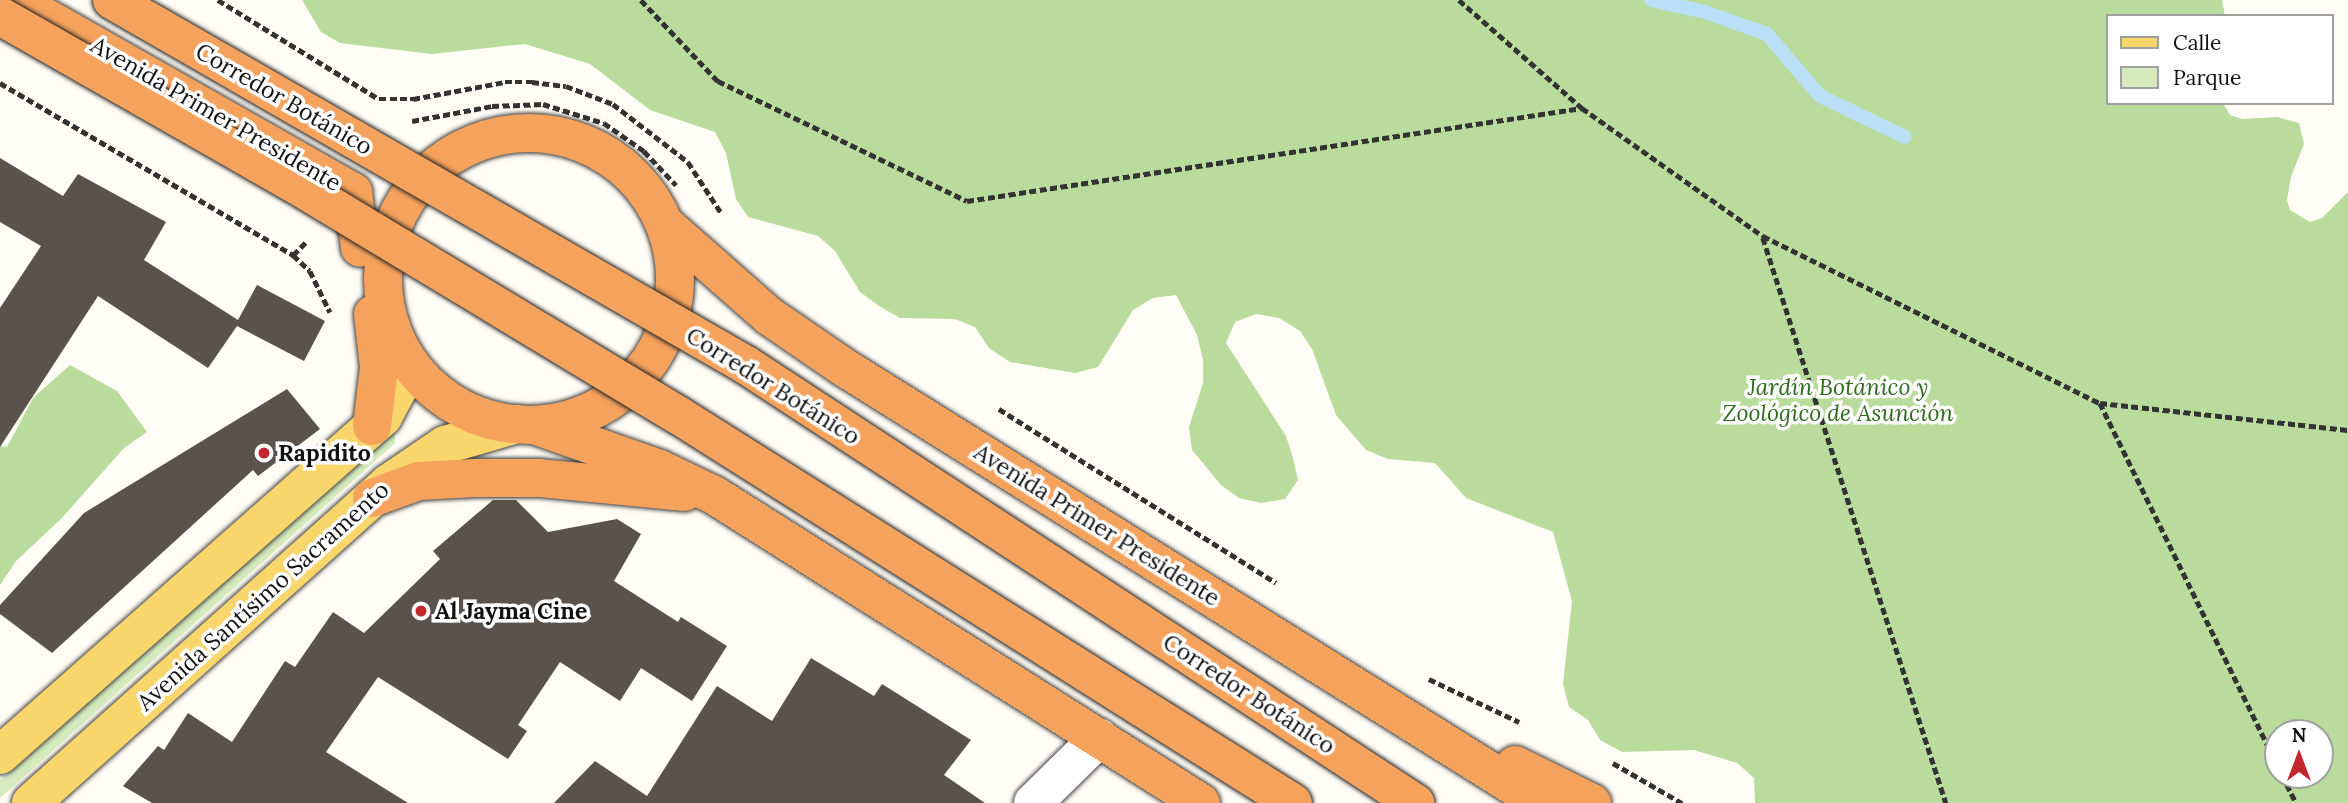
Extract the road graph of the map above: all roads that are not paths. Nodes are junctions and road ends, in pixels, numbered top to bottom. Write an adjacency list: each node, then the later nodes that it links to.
1 (15, 0): 7 (highway, Avenida Primer Presidente)
2 (64, 0): 5 (highway, Avenida Primer Presidente)
3 (112, 0): 20 (highway, Corredor Botánico, bridge)
4 (0, 16): 19 (highway, bridge)
5 (474, 143): 6 (highway, Avenida Primer Presidente); 7 (highway, Avenida Primer Presidente)
6 (668, 228): 9 (highway, Avenida Primer Presidente); 13 (highway, Avenida Primer Presidente)
7 (374, 291): 8 (highway, Avenida Primer Presidente); 10 (highway)
8 (393, 335): 9 (highway, Avenida Primer Presidente); 10 (main road)
9 (526, 425): 11 (highway, Avenida Primer Presidente); 12 (main road, Avenida Santísimo Sacramento)
10 (372, 426): 15 (main road)
11 (714, 495): 12 (highway); 14 (highway, Avenida Primer Presidente)
12 (372, 498): 16 (main road, Avenida Santísimo Sacramento)
13 (1374, 696): 21 (highway, Avenida Primer Presidente); 22 (highway)
14 (1099, 738): 17 (street); 18 (highway, Avenida Primer Presidente)
15 (0, 755)
16 (31, 803)
17 (1033, 803)
18 (1201, 803)
19 (1293, 803)
20 (1415, 803)
21 (1541, 803)
22 (1592, 803)

